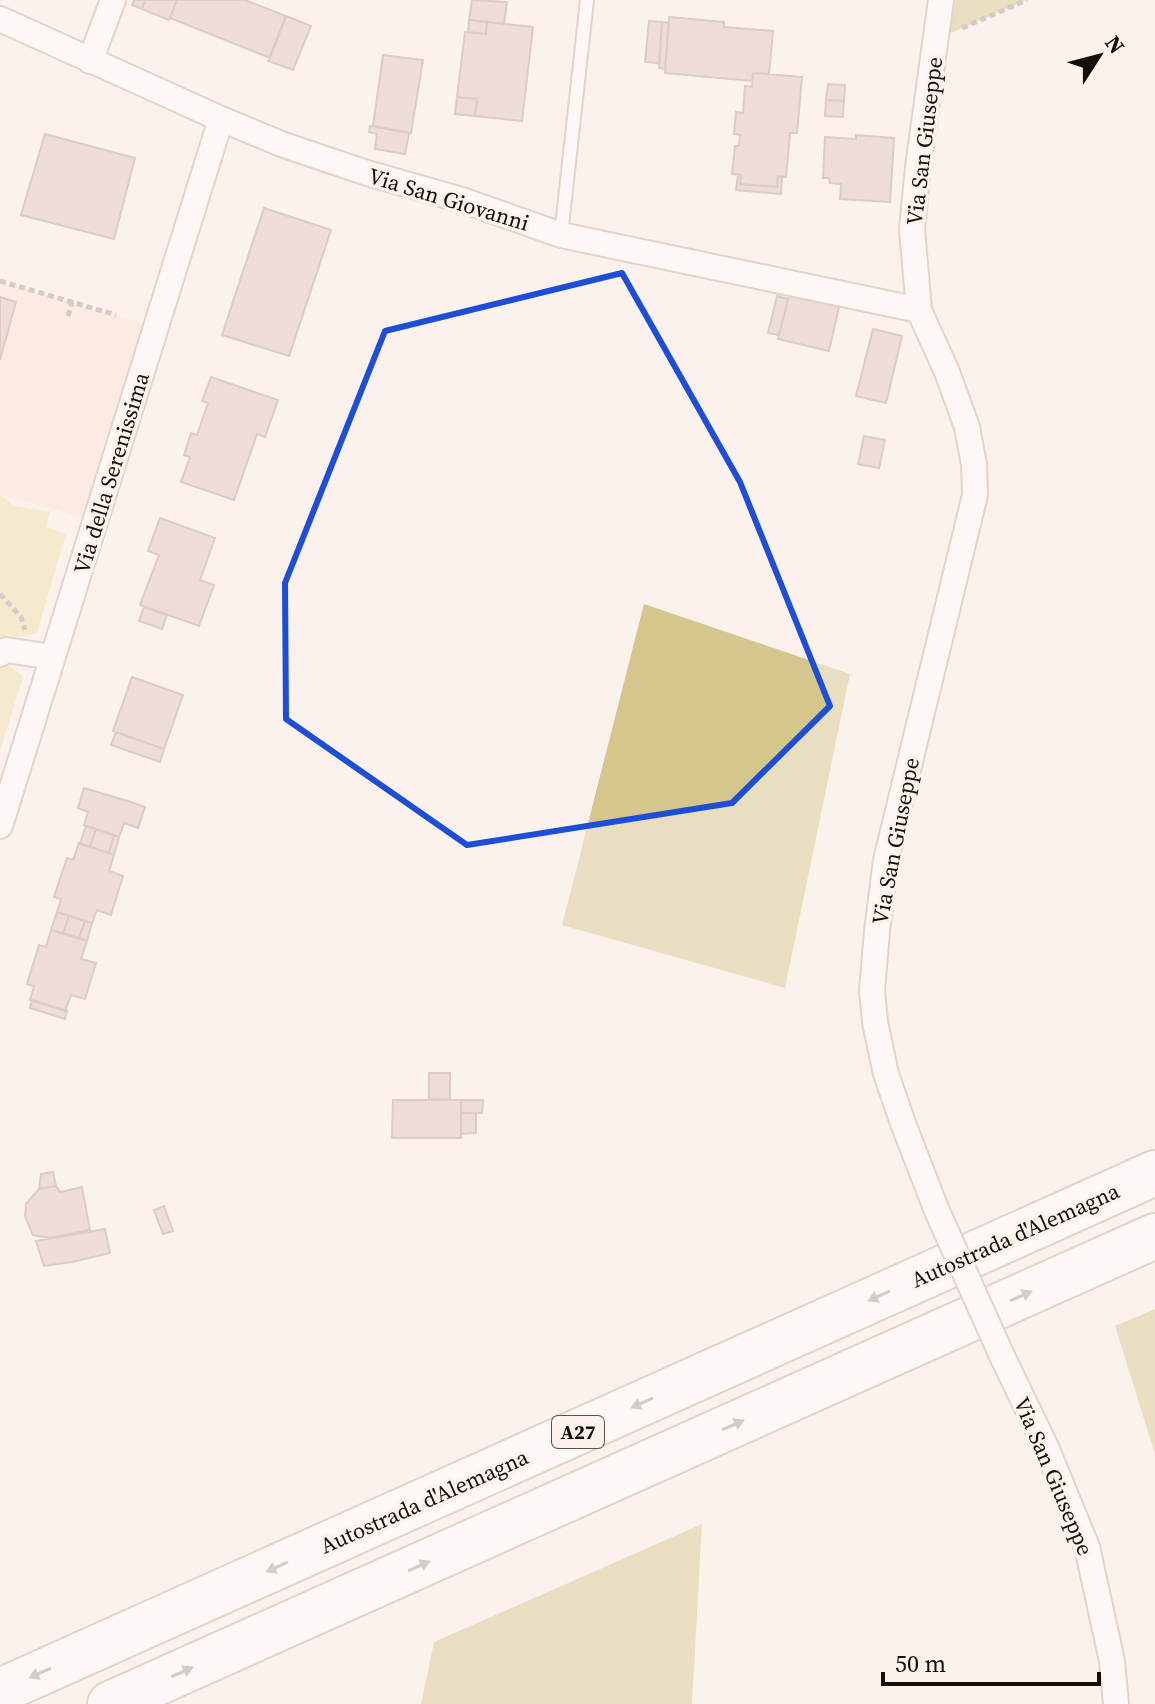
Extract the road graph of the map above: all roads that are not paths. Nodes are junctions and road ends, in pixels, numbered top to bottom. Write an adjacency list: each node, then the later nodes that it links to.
1 (113, 0): 5 (street)
2 (587, 0): 7 (lane)
3 (941, 0): 8 (street, Via San Giuseppe)
4 (0, 19): 5 (street, Via San Giovanni)
5 (90, 61): 6 (street, Via San Giovanni)
6 (221, 119): 7 (street, Via San Giovanni); 10 (street, Via della Serenissima)
7 (561, 235): 8 (street, Via San Giovanni)
8 (919, 310): 16 (street, Via San Giuseppe, bridge)
9 (0, 654): 10 (street)
10 (53, 657): 11 (street, Via della Serenissima)
11 (0, 826)
12 (1155, 1173): 14 (highway, Autostrada d'Alemagna / A27, one-way to 14)
13 (1155, 1236): 15 (highway, A27, one-way to 13)
14 (0, 1691)
15 (110, 1704)
16 (1116, 1704)

